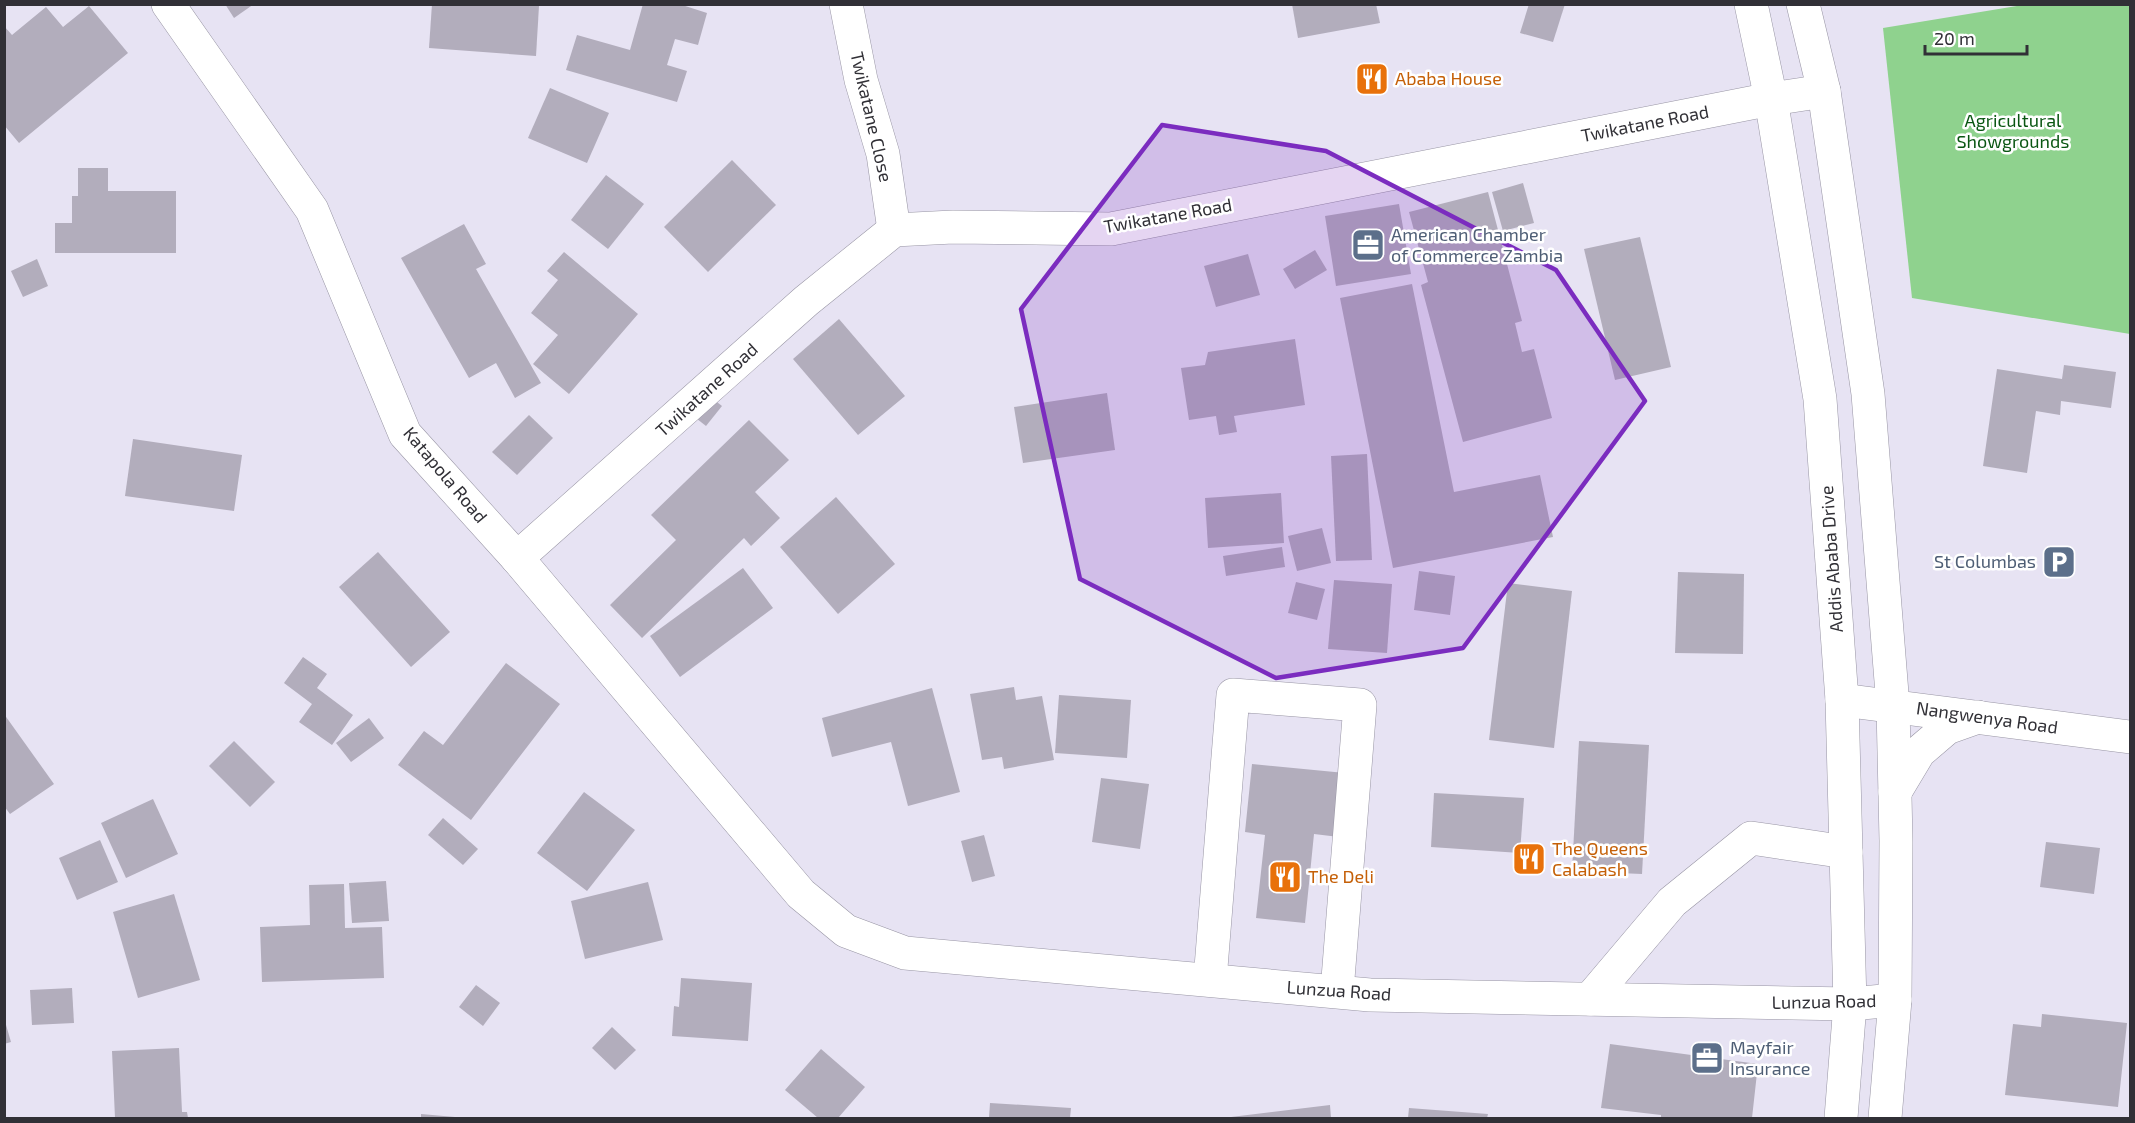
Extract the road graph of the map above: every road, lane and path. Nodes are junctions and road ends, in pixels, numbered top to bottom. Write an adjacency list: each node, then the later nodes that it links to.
1 (168, 4): 8 (street, Katapola Road)
2 (846, 4): 7 (street, Twikatane Close)
3 (1751, 4): 6 (street, Addis Ababa Drive)
4 (1803, 4): 5 (street)
5 (1824, 91): 6 (street, Twikatane Road); 10 (street)
6 (1771, 99): 7 (street, Twikatane Road); 9 (street, Addis Ababa Drive)
7 (894, 230): 8 (street, Twikatane Road)
8 (517, 558): 15 (street, Katapola Road)
9 (1842, 700): 10 (street, Nangwenya Road); 14 (street, Addis Ababa Drive)
10 (1893, 706): 11 (street, Nangwenya Road); 13 (street)
11 (1978, 717): 12 (street, Nangwenya Road); 13 (street)
12 (2130, 737)
13 (1895, 792): 19 (street)
14 (1846, 852): 18 (street); 20 (street, Addis Ababa Drive)
15 (801, 894): 16 (street, Lunzua Road)
16 (1210, 980): 17 (street, Lunzua Road); 17 (street)
17 (1337, 992): 18 (street, Lunzua Road)
18 (1590, 999): 20 (street, Lunzua Road)
19 (1895, 1000): 20 (street, Lunzua Road); 22 (street)
20 (1850, 1005): 21 (street, Addis Ababa Drive)
21 (1841, 1119)
22 (1885, 1119)

